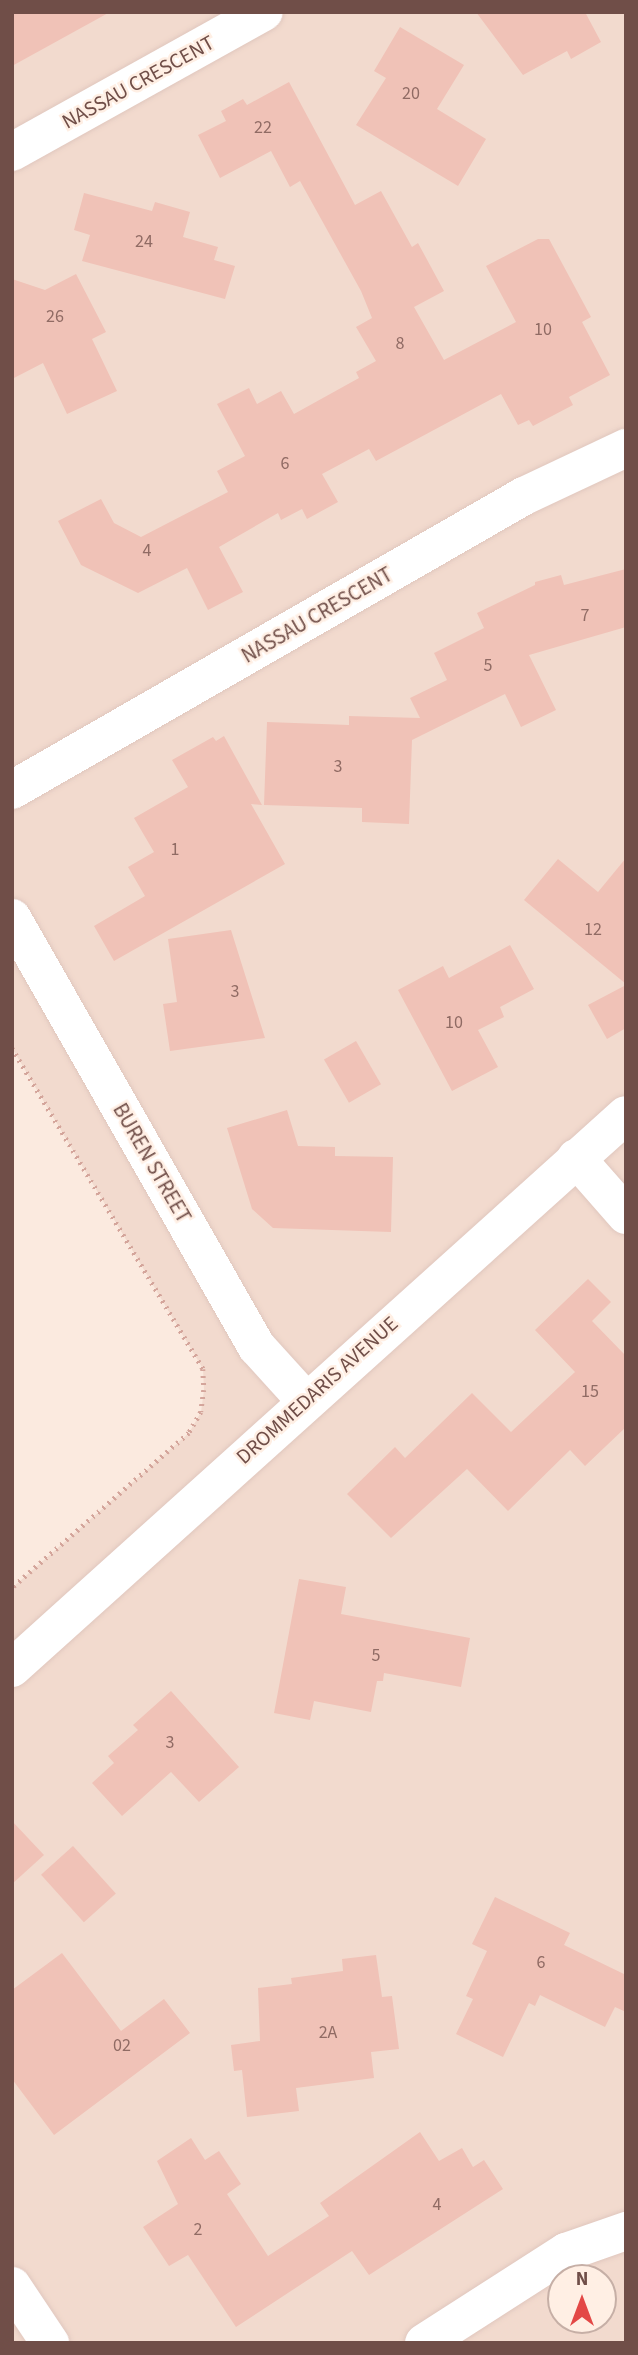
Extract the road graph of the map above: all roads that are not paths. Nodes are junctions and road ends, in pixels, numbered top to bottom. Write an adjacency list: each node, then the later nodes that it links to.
1 (264, 12): 2 (street, NASSAU CRESCENT)
2 (12, 152)
3 (626, 448): 4 (street, NASSAU CRESCENT)
4 (12, 790)
5 (12, 918): 9 (street, BUREN STREET)
6 (626, 1115): 7 (street, DROMMEDARIS AVENUE)
7 (576, 1158): 8 (street); 9 (street, DROMMEDARIS AVENUE)
8 (626, 1216)
9 (304, 1400): 10 (street, DROMMEDARIS AVENUE)
10 (12, 1668)
11 (626, 2231): 14 (street)
12 (12, 2286): 13 (street)
13 (50, 2343)
14 (424, 2343)

